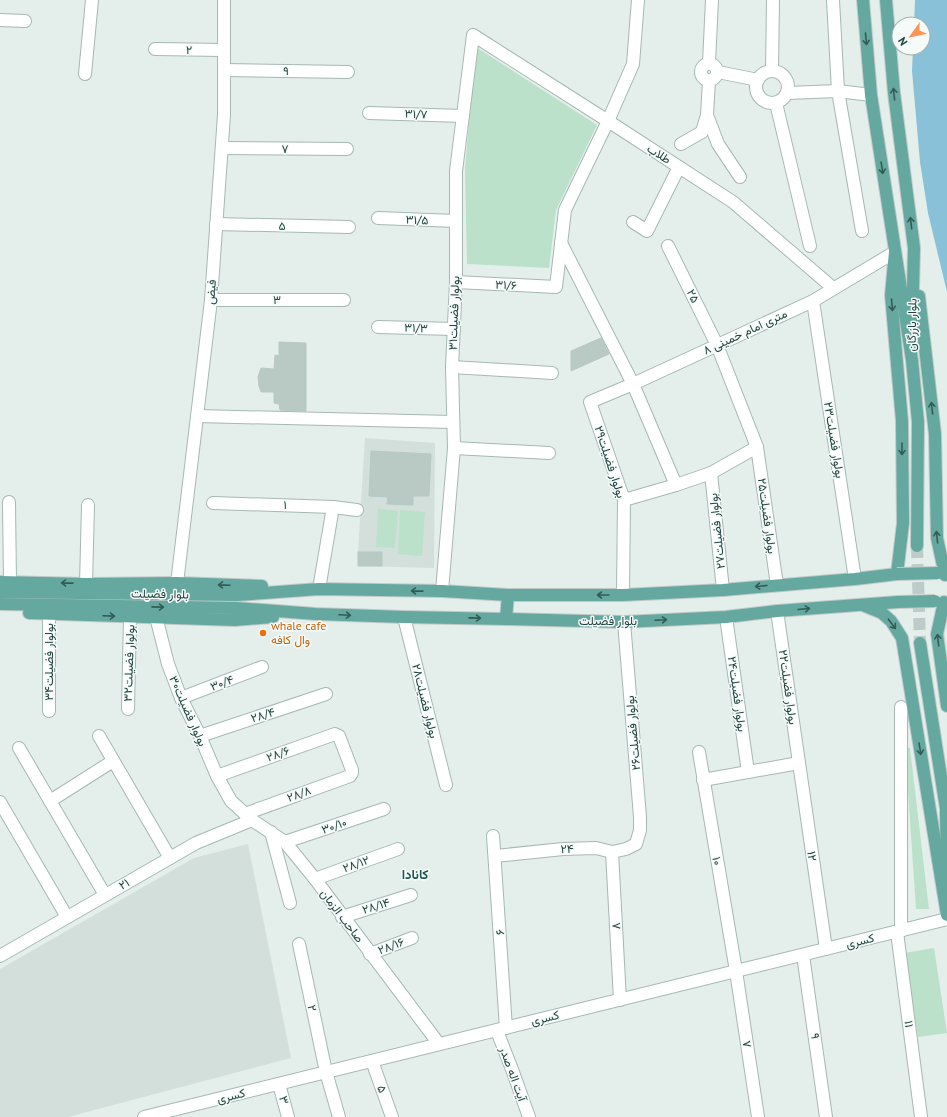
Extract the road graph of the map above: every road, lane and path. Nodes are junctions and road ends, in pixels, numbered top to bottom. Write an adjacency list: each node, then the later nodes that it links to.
1 (92, 0): 17 (street)
2 (224, 0): 13 (street, فیض)
3 (638, 0): 27 (street)
4 (712, 0): 18 (street)
5 (773, 0): 15 (street)
6 (833, 0): 20 (street)
7 (863, 0): 22 (main road, بلوار بازرگان, one-way to 22)
8 (886, 0): 44 (main road, بلوار بازرگان, one-way to 8)
9 (0, 20): 10 (street)
10 (25, 21)
11 (473, 35): 26 (street, بولوار فضیلت۳۱); 27 (street, طلاب)
12 (155, 49): 13 (street, ۲)
13 (224, 50): 14 (street, فیض)
14 (224, 70): 16 (street, ۹); 31 (street, فیض)
15 (772, 71): 19 (street); 21 (street)
16 (348, 72)
17 (85, 74)
18 (713, 76): 19 (street); 25 (street)
19 (758, 80): 23 (street)
20 (838, 91): 21 (street); 22 (street); 40 (street)
21 (787, 94): 23 (street)
22 (871, 95): 45 (main road, بلوار بازرگان, one-way to 45)
23 (776, 103): 43 (street)
24 (369, 113): 26 (street, ۳۱/۷)
25 (707, 115): 28 (street); 30 (street)
26 (462, 116): 36 (street, بولوار فضیلت۳۱)
27 (608, 121): 33 (street, طلاب); 41 (street)
28 (702, 132): 29 (street); 30 (street)
29 (681, 144)
30 (718, 144): 34 (street)
31 (222, 148): 32 (street, ۷); 38 (street, فیض)
32 (347, 149)
33 (679, 167): 37 (street); 47 (street, طلاب)
34 (740, 177)
35 (378, 218): 36 (street, ۳۱/۵)
36 (456, 221): 46 (street, بولوار فضیلت۳۱)
37 (633, 222)
38 (216, 224): 39 (street, ۵); 48 (street, فیض)
39 (349, 227)
40 (862, 231)
41 (561, 243): 46 (street, ۳۱/۶); 57 (street)
42 (668, 246): 53 (street, ۲۵)
43 (810, 246)
44 (914, 248): 54 (main road, بلوار بازرگان); 74 (main road, one-way to 44)
45 (894, 252): 47 (street, ۸ متری امام خمینی); 54 (main road, بلوار بازرگان); 73 (main road, one-way to 73)
46 (456, 282): 52 (street, بولوار فضیلت۳۱)
47 (833, 288): 50 (street, ۸ متری امام خمینی)
48 (211, 300): 49 (street, ۳); 59 (street, فیض)
49 (344, 300)
50 (813, 301): 53 (street, ۸ متری امام خمینی); 75 (street, بولوار فضیلت۲۳)
51 (378, 327): 52 (street, ۳۱/۳)
52 (454, 329): 55 (street, بولوار فضیلت۳۱)
53 (717, 345): 57 (street, ۸ متری امام خمینی); 61 (street, ۲۵)
54 (912, 360): 72 (main road)
55 (452, 367): 56 (street); 60 (street, بولوار فضیلت۳۱)
56 (552, 373)
57 (633, 384): 58 (street, ۸ متری امام خمینی); 65 (street)
58 (590, 402): 66 (street, بولوار فضیلت۲۹)
59 (197, 416): 60 (street); 77 (street, فیض)
60 (453, 422): 62 (street, بولوار فضیلت۳۱)
61 (757, 447): 64 (street); 79 (street, بولوار فضیلت۲۵)
62 (454, 448): 63 (street); 82 (street, بولوار فضیلت۳۱)
63 (549, 453)
64 (711, 473): 65 (street); 81 (street, بولوار فضیلت۲۷)
65 (676, 485): 66 (street)
66 (624, 500): 85 (street, بولوار فضیلت۲۹)
67 (10, 502): 76 (street)
68 (213, 503): 70 (street, ۱)
69 (88, 505): 78 (street)
70 (333, 507): 71 (street, ۱); 80 (street)
71 (357, 510)
72 (917, 546)
73 (897, 574): 74 (main road, بلوار فضیلت, bridge); 75 (main road, بلوار فضیلت)
74 (943, 575)
75 (855, 579): 79 (main road, بلوار فضیلت)
76 (5, 582): 78 (main road, بلوار فضیلت, one-way to 76)
77 (177, 583): 78 (main road, بلوار فضیلت); 80 (main road, بلوار فضیلت, one-way to 77)
78 (86, 584)
79 (777, 585): 81 (main road, بلوار فضیلت, one-way to 81)
80 (319, 589): 82 (main road, بلوار فضیلت, one-way to 80); 83 (main road, بلوار فضیلت)
81 (723, 590): 85 (main road, بلوار فضیلت)
82 (442, 591): 84 (main road, بلوار فضیلت)
83 (0, 592)
84 (508, 595): 85 (main road, بلوار فضیلت, one-way to 84); 97 (main road)
85 (623, 595)
86 (942, 602): 88 (main road, بلوار فضیلت, bridge); 103 (main road, one-way to 86)
87 (0, 604): 92 (main road, بلوار فضیلت, one-way to 92)
88 (860, 604): 89 (main road, بلوار فضیلت, one-way to 88); 137 (main road, one-way to 137)
89 (777, 611): 95 (main road, بلوار فضیلت); 113 (street, بولوار فضیلت۲۲)
90 (0, 612): 91 (main road, بلوار فضیلت)
91 (49, 613): 93 (main road, بلوار فضیلت, one-way to 93); 106 (street, بولوار فضیلت۳۴)
92 (316, 614): 94 (main road, بلوار فضیلت); 96 (main road, بلوار فضیلت, one-way to 96)
93 (130, 617): 94 (main road, بلوار فضیلت); 105 (street, بولوار فضیلت۳۲)
94 (156, 617): 102 (street, بولوار فضیلت۳۰)
95 (726, 617): 98 (main road, بلوار فضیلت, one-way to 95); 114 (street, بولوار فضیلت۲۴)
96 (404, 618): 97 (main road, بلوار فضیلت, one-way to 97); 117 (street, بولوار فضیلت۲۸)
97 (506, 619): 98 (main road, بلوار فضیلت)
98 (624, 622): 127 (street, بولوار فضیلت۲۶)
99 (920, 643): 122 (main road)
100 (262, 667): 102 (street, ۳۰/۴)
101 (326, 694): 108 (street, ۲۸/۴)
102 (181, 698): 108 (street, بولوار فضیلت۳۰)
103 (947, 706)
104 (901, 707): 141 (street, ۱۱)
105 (128, 709)
106 (49, 711)
107 (99, 736): 112 (street)
108 (200, 736): 115 (street, بولوار فضیلت۳۰)
109 (339, 736): 115 (street, ۲۸/۶); 123 (street, ۲۸/۸)
110 (19, 748): 118 (street)
111 (699, 752): 116 (street, ۱۰)
112 (113, 761): 118 (street); 131 (street)
113 (799, 763): 114 (street); 144 (street, ۱۲)
114 (748, 772): 116 (street)
115 (217, 776): 119 (street, بولوار فضیلت۳۰)
116 (704, 780): 148 (street, ۱۰)
117 (446, 785)
118 (50, 801): 134 (street)
119 (231, 801): 123 (street, صاحب الزمان)
120 (0, 802): 138 (street)
121 (384, 809): 126 (street, ۳۰/۱۰)
122 (947, 814): 132 (main road)
123 (249, 817): 124 (street, صاحب الزمان); 131 (street, ۲۱)
124 (271, 832): 126 (street, صاحب الزمان); 136 (street)
125 (493, 836): 130 (street, ۶)
126 (285, 842): 133 (street, صاحب الزمان)
127 (636, 844): 129 (street, ۲۴)
128 (398, 849): 133 (street, ۲۸/۱۲)
129 (612, 852): 130 (street, ۲۴); 149 (street, ۸)
130 (495, 856): 150 (street, ۶)
131 (170, 858): 134 (street, ۲۱)
132 (947, 877)
133 (315, 879): 139 (street, صاحب الزمان)
134 (105, 895): 138 (street, ۲۱)
135 (411, 895): 139 (street, ۲۸/۱۴)
136 (290, 903)
137 (947, 915)
138 (67, 917): 147 (street, ۲۱)
139 (342, 917): 145 (street, صاحب الزمان)
140 (947, 919): 141 (street, کسری)
141 (899, 931): 144 (street, کسری); 163 (street, ۱۱)
142 (412, 938): 145 (street, ۲۸/۱۶)
143 (299, 944): 153 (street, ۲)
144 (826, 949): 146 (street, کسری)
145 (370, 954): 151 (street, صاحب الزمان)
146 (803, 955): 148 (street, کسری); 162 (street, ۹)
147 (0, 956)
148 (736, 971): 149 (street, کسری); 161 (street, ۷)
149 (620, 1000): 150 (street, کسری)
150 (501, 1029): 151 (street, کسری); 160 (street, آیت اله صدر)
151 (439, 1044): 152 (street, کسری)
152 (372, 1061): 153 (street, کسری); 159 (street, ۵)
153 (326, 1072): 154 (street, کسری); 158 (street, ۲)
154 (279, 1084): 155 (street, کسری); 157 (street, ۳)
155 (172, 1114): 156 (street, کسری)
156 (144, 1117)
157 (288, 1117)
158 (338, 1117)
159 (392, 1117)
160 (529, 1117)
161 (758, 1117)
162 (826, 1117)
163 (921, 1117)

